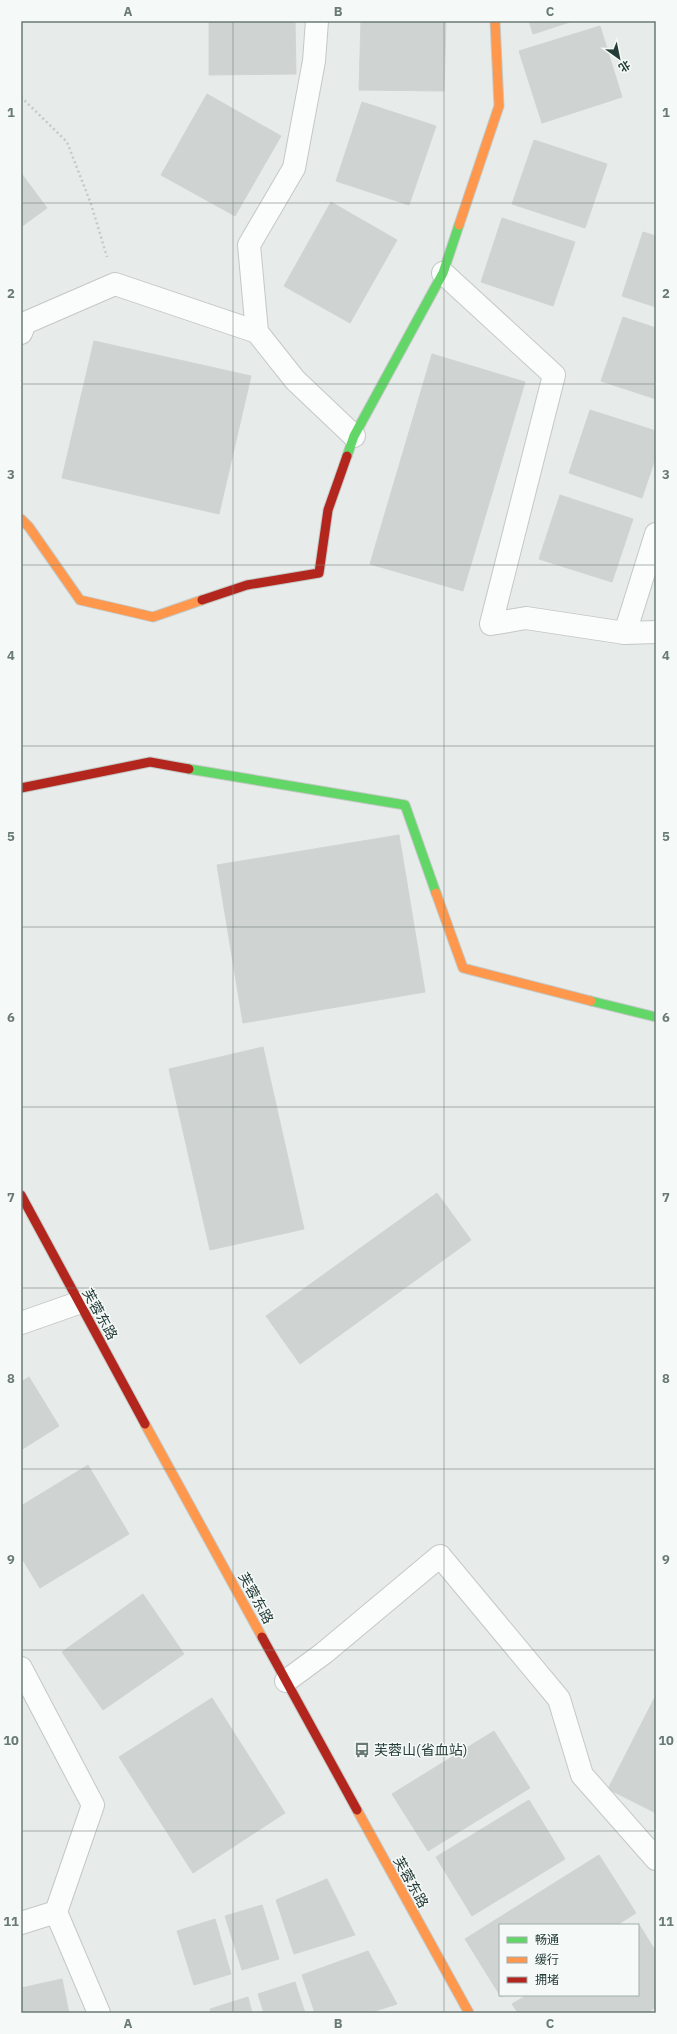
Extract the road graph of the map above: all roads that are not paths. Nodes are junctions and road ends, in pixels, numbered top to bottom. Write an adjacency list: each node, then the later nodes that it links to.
1 (317, 21): 4 (street)
2 (495, 21): 3 (street)
3 (443, 273): 6 (street); 10 (street)
4 (257, 332): 5 (street); 6 (street)
5 (21, 333)
6 (354, 436): 7 (street)
7 (21, 519)
8 (656, 534): 10 (street)
9 (656, 632): 10 (street)
10 (625, 634)
11 (21, 788): 12 (street)
12 (656, 1017)
13 (21, 1195): 14 (street, 芙蓉东路)
14 (78, 1303): 15 (street); 17 (street, 芙蓉东路)
15 (21, 1323)
16 (21, 1668): 19 (street)
17 (286, 1681): 18 (street); 22 (street, 芙蓉东路)
18 (656, 1859)
19 (56, 1912): 20 (street); 21 (street)
20 (21, 1923)
21 (99, 2013)
22 (469, 2013)

